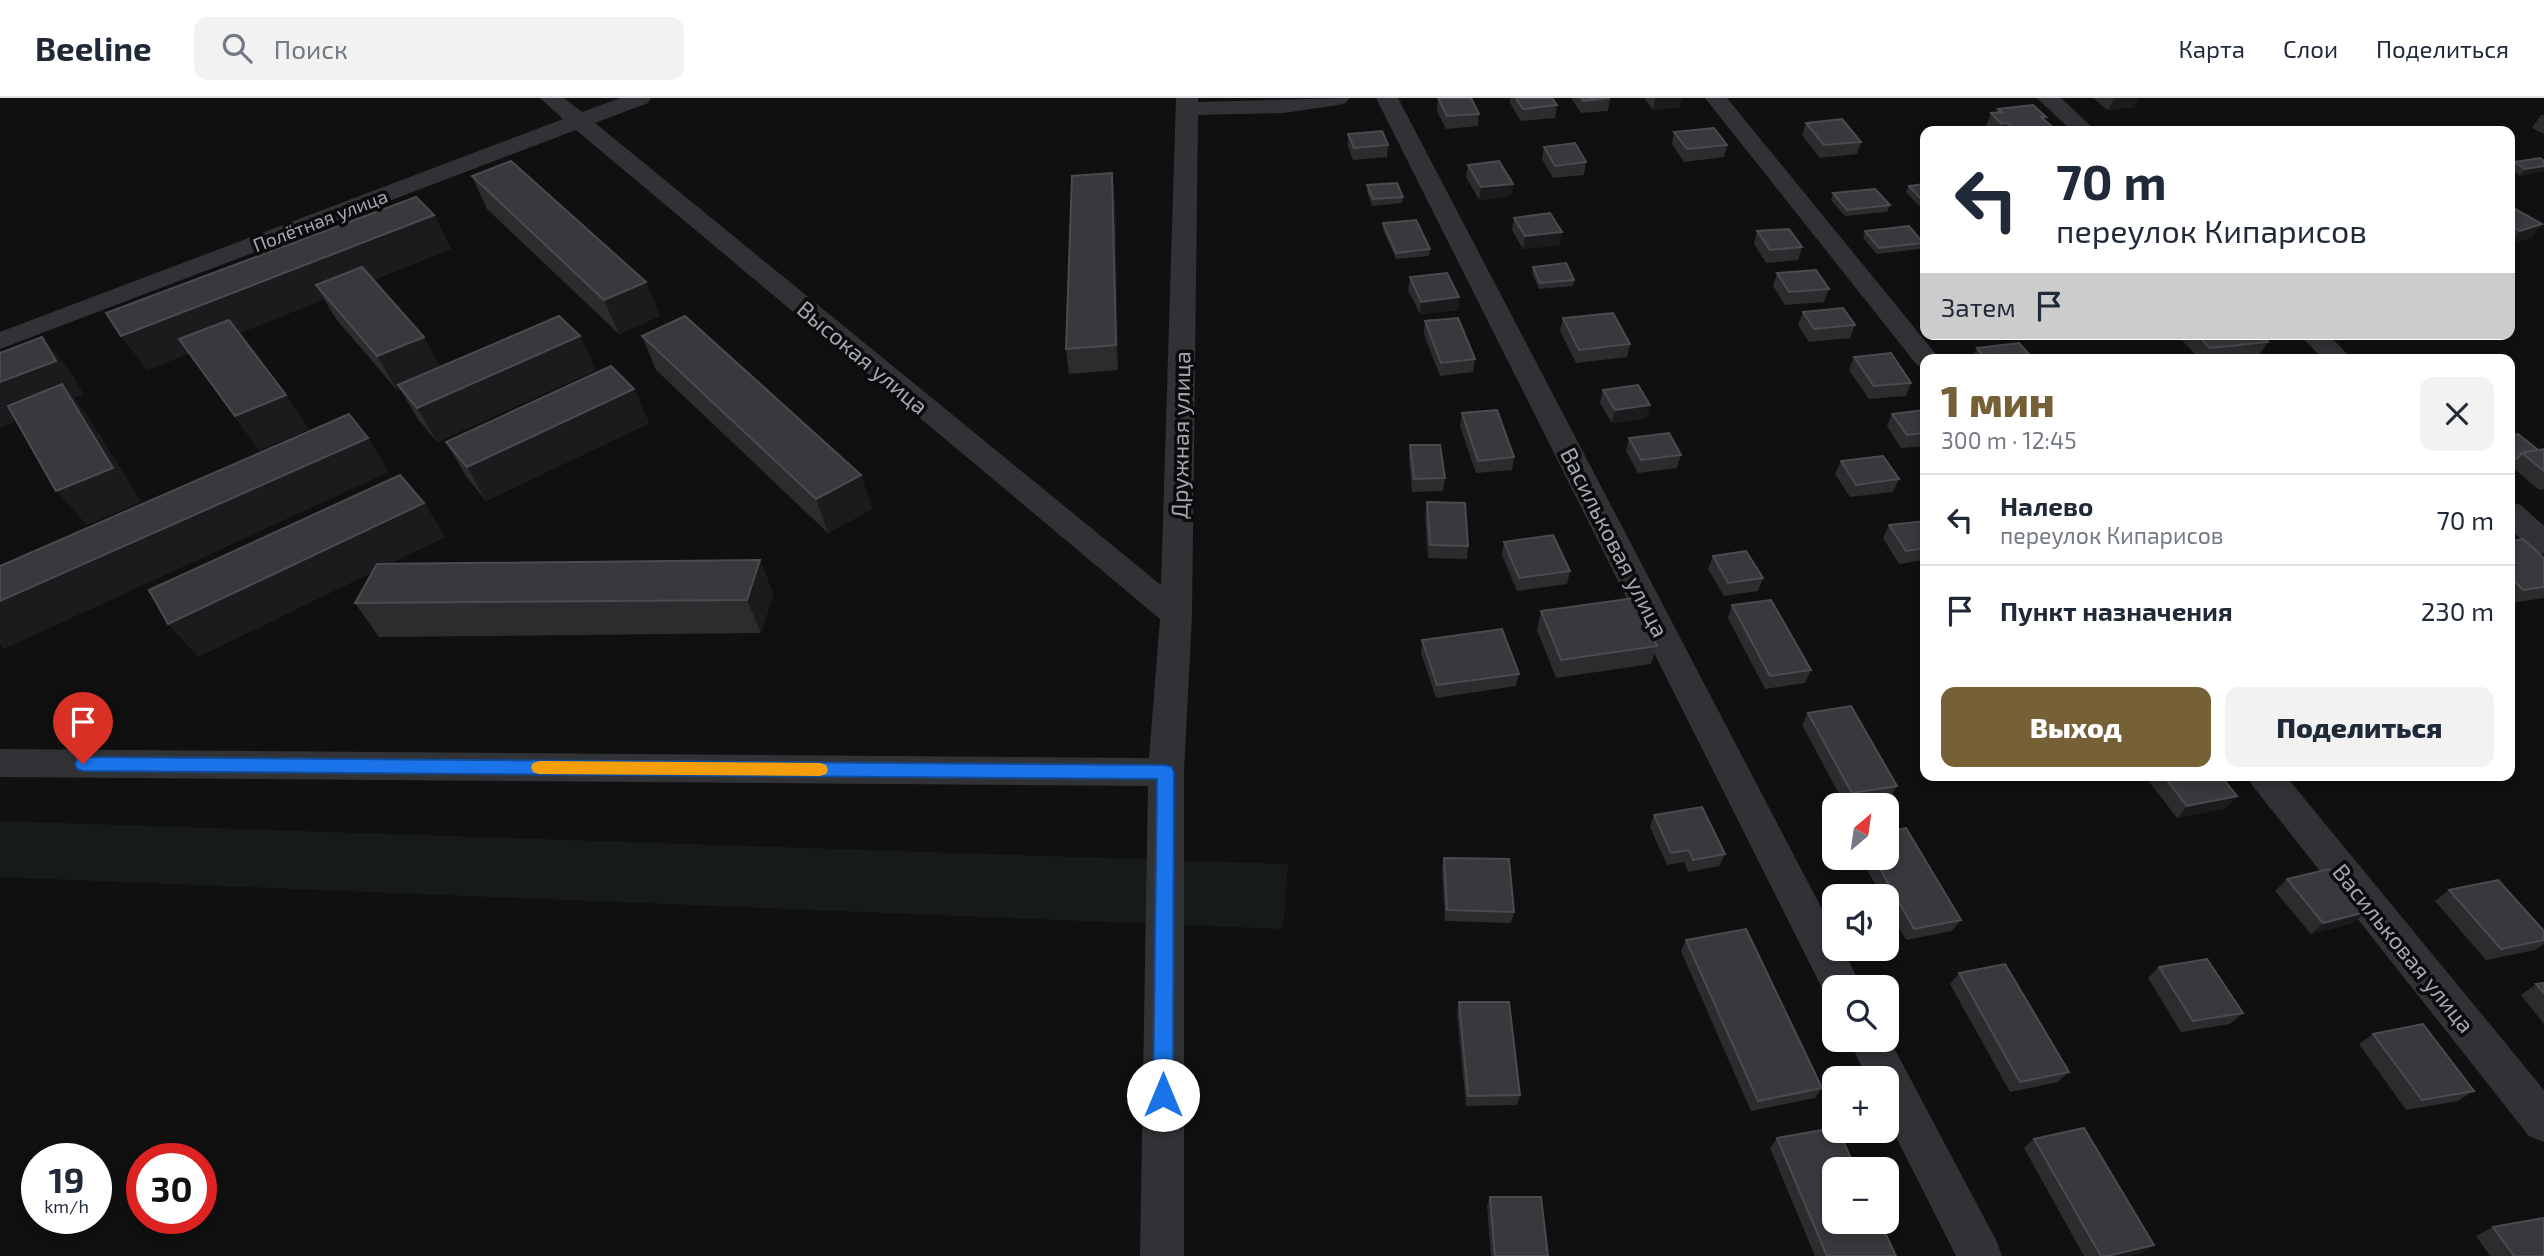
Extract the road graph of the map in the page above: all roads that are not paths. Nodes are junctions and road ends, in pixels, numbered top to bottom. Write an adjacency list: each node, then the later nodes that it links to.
1 (551, 98): 8 (street, Высокая улица)
2 (640, 98): 8 (street, Полётная улица)
3 (1338, 98): 7 (street)
4 (1387, 98): 20 (street, Васильковая улица)
5 (1716, 98): 12 (street)
6 (2048, 98): 9 (street)
7 (1187, 103): 16 (street, Дружная улица)
8 (578, 121): 11 (street, Полётная улица); 16 (street, Высокая улица)
9 (2079, 126)
10 (2318, 340): 13 (street)
11 (0, 341)
12 (1923, 354)
13 (2334, 354)
14 (2515, 517): 15 (street)
15 (2544, 543)
16 (1176, 615): 18 (street, Дружная улица)
17 (0, 763): 18 (street)
18 (1166, 772): 23 (street)
19 (2269, 781): 22 (street, Васильковая улица)
20 (1836, 975)
21 (1875, 1052): 24 (street)
22 (2544, 1122)
23 (1162, 1256)
24 (1980, 1256)

